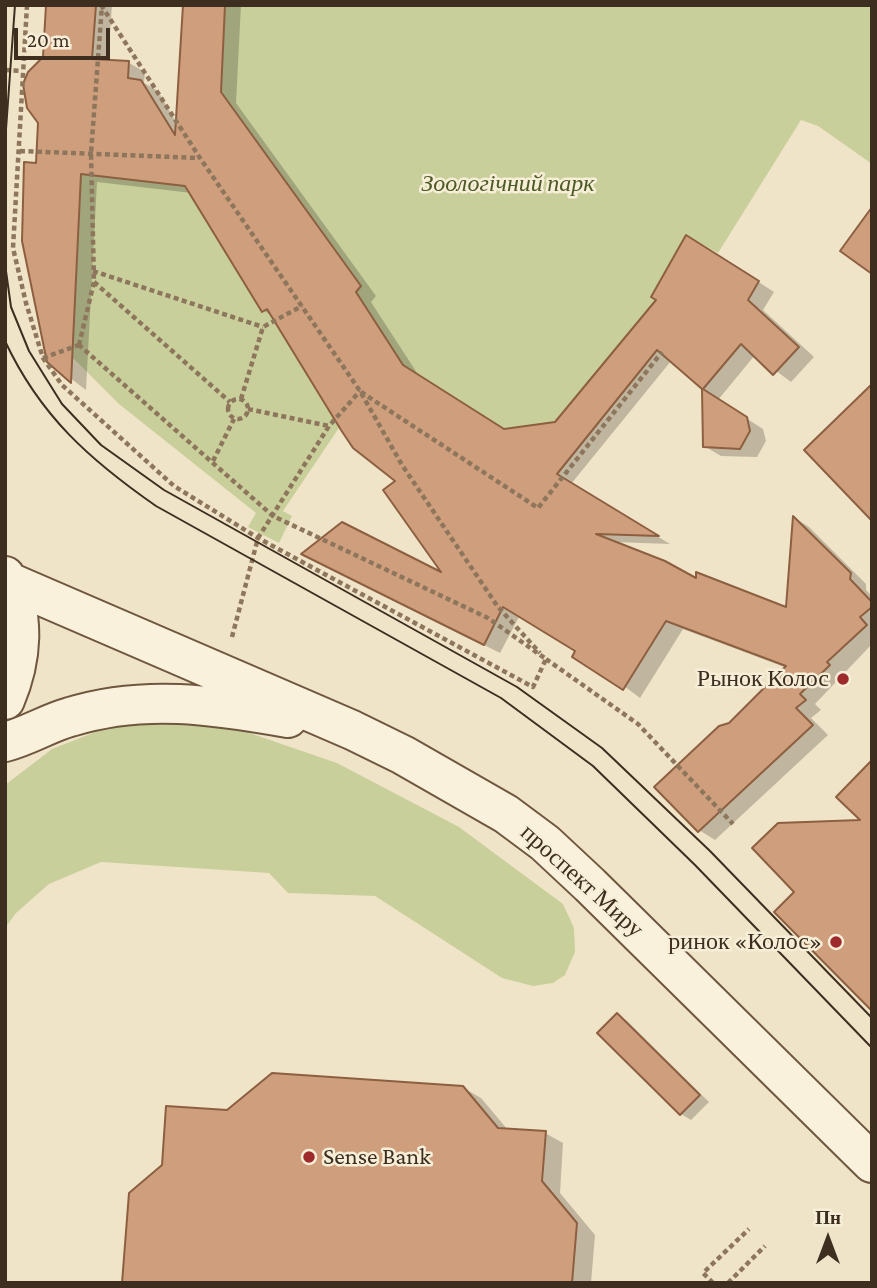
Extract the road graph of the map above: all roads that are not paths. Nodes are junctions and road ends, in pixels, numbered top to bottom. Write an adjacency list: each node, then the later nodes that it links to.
1 (7, 579): 2 (main road); 3 (main road, проспект Миру)
2 (5, 700)
3 (352, 730): 4 (main road, проспект Миру); 5 (main road, проспект Миру)
4 (11, 744)
5 (872, 1163)

